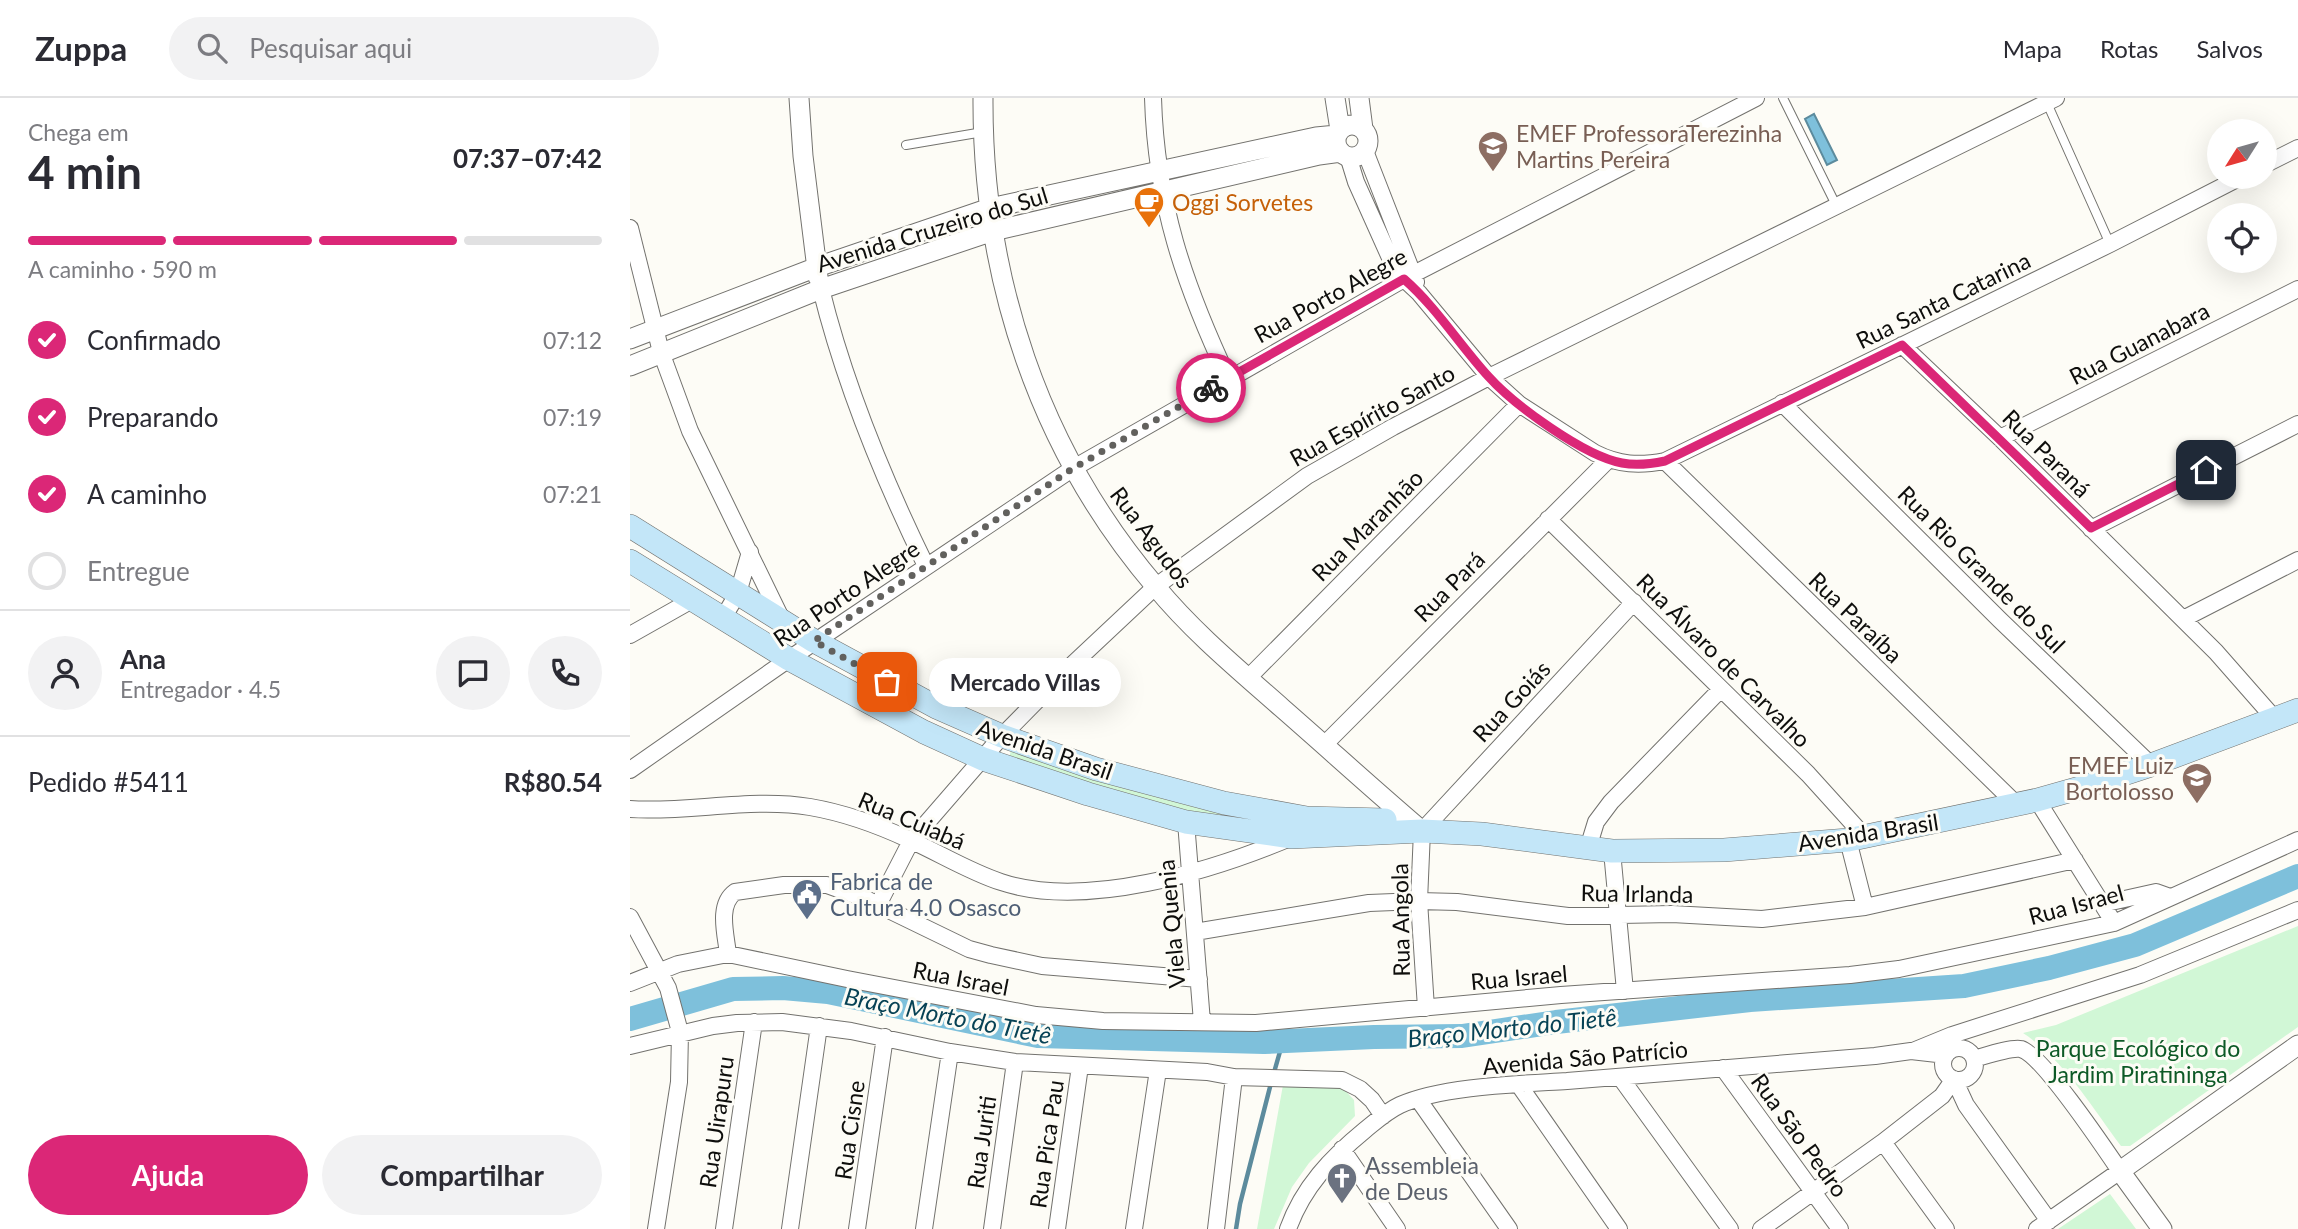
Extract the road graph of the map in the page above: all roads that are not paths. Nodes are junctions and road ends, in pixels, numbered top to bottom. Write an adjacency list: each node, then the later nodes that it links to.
1 (799, 98): 22 (street)
2 (983, 98): 9 (street, Rua Agudos)
3 (1153, 98): 14 (street)
4 (1335, 98): 11 (street)
5 (1359, 98): 11 (street)
6 (1756, 98): 23 (street, Rua Porto Alegre)
7 (1783, 98): 18 (lane)
8 (2051, 100): 18 (street, Rua Espírito Santo); 21 (lane)
9 (983, 132): 10 (lane); 17 (street, Rua Agudos)
10 (906, 145)
11 (1346, 145): 14 (street, Avenida Cruzeiro do Sul); 16 (street, Avenida Cruzeiro do Sul); 23 (street)
12 (2298, 148): 13 (street)
13 (2277, 158)
14 (1159, 171): 16 (street); 17 (street, Avenida Cruzeiro do Sul)
15 (2218, 189): 21 (street, Rua Santa Catarina)
16 (1163, 192): 20 (street, Avenida Cruzeiro do Sul); 32 (street)
17 (990, 208): 20 (street, Rua Agudos); 22 (street, Avenida Cruzeiro do Sul)
18 (1837, 208): 31 (street, Rua Espírito Santo)
19 (630, 229): 26 (street)
20 (993, 231): 24 (street, Avenida Cruzeiro do Sul); 39 (street, Rua Agudos)
21 (2110, 244): 28 (street, Rua Santa Catarina)
22 (817, 267): 24 (street); 26 (street, Avenida Cruzeiro do Sul)
23 (1408, 276): 31 (street); 32 (street, Rua Porto Alegre)
24 (821, 289): 29 (street, Avenida Cruzeiro do Sul); 46 (street)
25 (2294, 291): 36 (street, Rua Guanabara)
26 (654, 328): 27 (street, Avenida Cruzeiro do Sul); 29 (street)
27 (630, 339)
28 (1902, 345): 33 (street, Rua Santa Catarina); 36 (street, Rua Paraná)
29 (661, 352): 30 (street, Avenida Cruzeiro do Sul); 43 (street)
30 (630, 366)
31 (1489, 377): 34 (street); 47 (street, Rua Espírito Santo)
32 (1228, 378): 39 (street, Rua Porto Alegre)
33 (1782, 403): 38 (street, Rua Santa Catarina); 64 (street, Rua Rio Grande do Sul)
34 (1519, 404): 37 (street); 57 (street, Rua Maranhão)
35 (2298, 424): 42 (street)
36 (2000, 438): 42 (street, Rua Paraná)
37 (1608, 460): 38 (street); 40 (street, Rua Pará)
38 (1665, 461): 67 (street, Rua Paraíba)
39 (1072, 469): 46 (street, Rua Porto Alegre); 47 (street, Rua Agudos)
40 (1548, 519): 50 (street, Rua Álvaro de Carvalho); 62 (street, Rua Pará)
41 (630, 526): 48 (main road, Avenida Brasil)
42 (2091, 528): 52 (street, Rua Paraná)
43 (750, 552): 48 (street); 53 (street)
44 (2298, 560): 52 (street)
45 (630, 561): 49 (main road, Avenida Brasil)
46 (926, 566): 55 (street, Rua Porto Alegre)
47 (1155, 587): 57 (street, Rua Agudos); 61 (street, Rua Espírito Santo)
48 (738, 593): 51 (street); 53 (main road, Avenida Brasil)
49 (692, 600): 51 (main road, Avenida Brasil); 54 (street)
50 (1634, 602): 58 (street, Rua Álvaro de Carvalho); 71 (street, Rua Goiás)
51 (723, 618): 56 (main road, Avenida Brasil)
52 (2183, 620): 60 (street, Rua Paraná)
53 (783, 622): 55 (main road, Avenida Brasil)
54 (630, 635)
55 (814, 641): 56 (street, Rua Porto Alegre); 61 (main road, Avenida Brasil)
56 (789, 659): 63 (main road, Avenida Brasil); 65 (street, Rua Porto Alegre)
57 (1248, 678): 62 (street, Rua Agudos)
58 (1721, 690): 73 (street, Rua Álvaro de Carvalho); 76 (street)
59 (2298, 709): 60 (main road, Avenida Brasil)
60 (2274, 718): 64 (main road, Avenida Brasil)
61 (1002, 736): 63 (street, Rua Espírito Santo); 69 (main road, Avenida Brasil)
62 (1324, 745): 66 (street, Rua Agudos)
63 (983, 759): 70 (main road, Avenida Brasil); 75 (street, Rua Espírito Santo)
64 (2151, 765): 67 (main road, Avenida Brasil)
65 (630, 771)
66 (1382, 797): 69 (main road); 71 (street, Rua Agudos)
67 (2026, 802): 73 (main road, Avenida Brasil); 78 (street, Rua Paraíba)
68 (630, 809): 75 (street, Rua Cuiabá)
69 (1367, 818): 71 (main road, Avenida Brasil)
70 (1186, 822): 72 (main road, Avenida Brasil); 79 (street, Viela Quenia)
71 (1422, 831): 72 (main road, Avenida Brasil); 76 (main road, Avenida Brasil); 82 (street, Rua Angola)
72 (1293, 837): 79 (street, Rua Cuiabá)
73 (1856, 838): 77 (main road, Avenida Brasil); 84 (street)
74 (2298, 840): 80 (street, Rua Israel)
75 (911, 841): 79 (street, Rua Cuiabá); 81 (street, Rua Espírito Santo)
76 (1588, 848): 77 (main road, Avenida Brasil)
77 (1612, 851): 86 (street)
78 (2075, 860): 83 (street, Rua Paraíba); 84 (street, Rua Irlanda)
79 (1189, 872): 89 (street, Viela Quenia)
80 (2170, 897): 83 (street); 88 (street, Rua Israel)
81 (879, 901): 90 (street); 92 (street)
82 (1419, 901): 86 (street, Rua Irlanda); 89 (street, Rua Irlanda); 95 (street, Rua Angola)
83 (2102, 904): 88 (street, Rua Paraíba)
84 (1865, 907): 86 (street, Rua Irlanda)
85 (2298, 910): 103 (street)
86 (1619, 916): 94 (street)
87 (630, 917): 91 (street)
88 (2114, 923): 94 (street, Rua Israel)
89 (1195, 932): 92 (street, Viela Quenia)
90 (728, 954): 91 (street); 97 (street, Rua Israel)
91 (662, 975): 93 (street); 99 (street)
92 (1199, 979): 97 (street, Viela Quenia)
93 (630, 983)
94 (1625, 991): 95 (street, Rua Israel)
95 (1426, 1008): 97 (street, Rua Israel)
96 (754, 1022): 98 (street); 99 (street); 123 (street, Rua Uirapuru)
97 (1202, 1022)
98 (820, 1026): 100 (street); 124 (street)
99 (679, 1028): 101 (street); 122 (street)
100 (885, 1037): 104 (street); 125 (street, Rua Cisne)
101 (630, 1045)
102 (2298, 1045): 119 (street)
103 (1911, 1051): 105 (street, Avenida São Patrício); 109 (street, Avenida São Patrício)
104 (950, 1052): 107 (street); 126 (street)
105 (1946, 1055): 106 (street); 113 (street)
106 (1974, 1059): 113 (street); 119 (street)
107 (1015, 1062): 108 (street); 127 (street, Rua Juriti)
108 (1080, 1066): 110 (street); 128 (street, Rua Pica Pau)
109 (1723, 1068): 112 (street, Avenida São Patrício); 120 (street, Rua São Pedro)
110 (1158, 1070): 111 (street); 129 (street)
111 (1234, 1077): 116 (street); 130 (street)
112 (1620, 1077): 114 (street, Avenida São Patrício); 135 (street)
113 (1954, 1079): 117 (street); 121 (street)
114 (1519, 1084): 115 (street, Avenida São Patrício); 134 (street)
115 (1418, 1099): 116 (street, Avenida São Patrício); 133 (street)
116 (1383, 1116): 118 (street, Avenida São Patrício)
117 (1883, 1142): 120 (street); 138 (street)
118 (1342, 1149): 131 (street, Avenida São Patrício); 132 (street)
119 (2120, 1171): 121 (street); 139 (street)
120 (1813, 1192): 136 (street); 137 (street, Rua São Pedro)
121 (2043, 1225)
122 (656, 1229)
123 (724, 1229)
124 (790, 1229)
125 (857, 1229)
126 (924, 1229)
127 (992, 1229)
128 (1058, 1229)
129 (1134, 1229)
130 (1216, 1229)
131 (1288, 1229)
132 (1397, 1229)
133 (1509, 1229)
134 (1619, 1229)
135 (1730, 1229)
136 (1762, 1229)
137 (1840, 1229)
138 (1946, 1229)
139 (2162, 1229)

